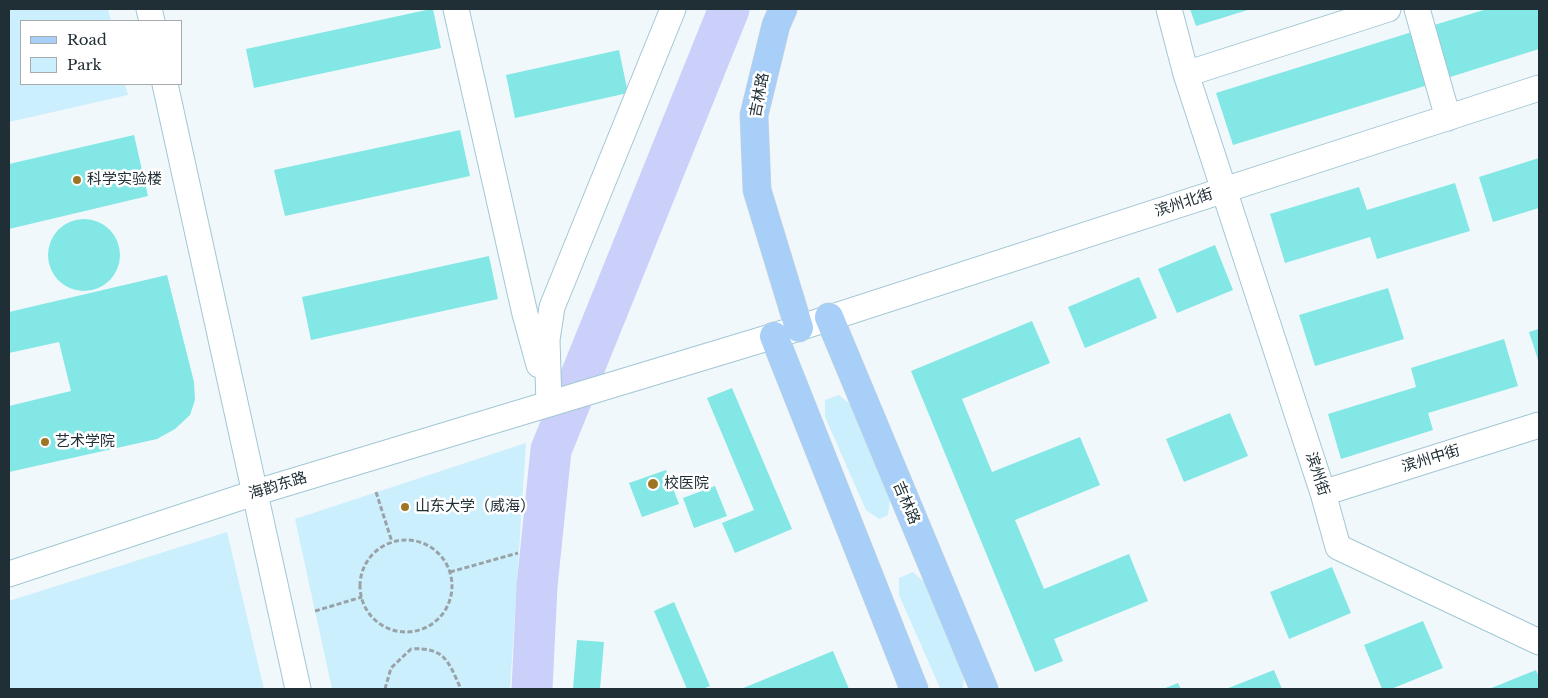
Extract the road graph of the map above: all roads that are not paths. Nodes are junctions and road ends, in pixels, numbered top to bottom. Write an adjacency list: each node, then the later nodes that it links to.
1 (456, 9): 15 (street)
2 (673, 9): 15 (street)
3 (783, 9): 13 (main road, 吉林路)
4 (1169, 9): 7 (street, 滨州街)
5 (1388, 9): 7 (street)
6 (1417, 9): 10 (street)
7 (1186, 74): 11 (street, 滨州街)
8 (165, 85): 17 (street)
9 (1539, 88): 10 (street, 滨州北街)
10 (1448, 118): 11 (street, 滨州北街)
11 (1224, 190): 12 (street, 滨州北街); 18 (street, 滨州街)
12 (829, 317): 13 (street, 滨州北街); 23 (main road, 吉林路)
13 (786, 332): 14 (street, 滨州北街); 22 (main road, 吉林路)
14 (604, 386): 15 (street, 海韵东路)
15 (549, 404): 17 (street, 海韵东路)
16 (1539, 425): 18 (street, 滨州中街)
17 (254, 493): 19 (street, 海韵东路); 21 (street)
18 (1323, 493): 20 (street, 滨州街)
19 (9, 574)
20 (1539, 642)
21 (298, 689)
22 (914, 689)
23 (984, 689)

